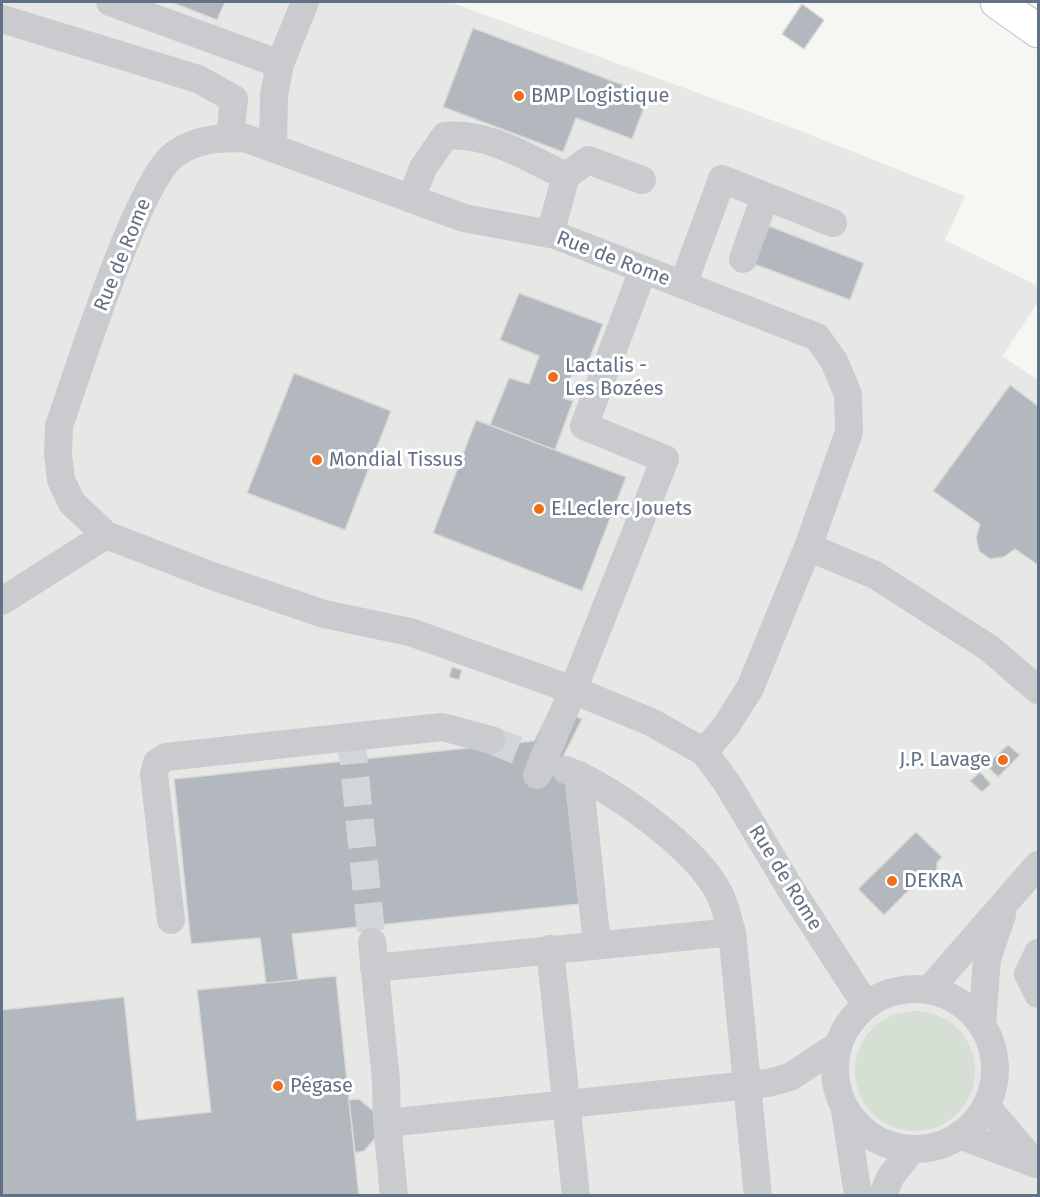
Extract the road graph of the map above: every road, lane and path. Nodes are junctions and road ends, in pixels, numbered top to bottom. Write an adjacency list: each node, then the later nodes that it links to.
1 (111, 2): 6 (street)
2 (305, 2): 6 (street)
3 (997, 2): 5 (main road)
4 (2, 19): 7 (street)
5 (1038, 31)
6 (280, 64): 8 (street)
7 (230, 138): 8 (street, Rue de Rome); 18 (street, Rue de Rome)
8 (273, 147): 12 (street, Rue de Rome)
9 (566, 176): 10 (street); 12 (street); 14 (street)
10 (642, 180)
11 (765, 196): 13 (street); 15 (street); 17 (street)
12 (411, 199): 14 (street, Rue de Rome)
13 (833, 223)
14 (550, 234): 16 (street, Rue de Rome)
15 (743, 259)
16 (643, 270): 17 (street, Rue de Rome); 22 (street)
17 (683, 285): 19 (street, Rue de Rome)
18 (106, 535): 20 (street); 22 (street, Rue de Rome)
19 (808, 547): 21 (street); 24 (street, Rue de Rome)
20 (2, 601)
21 (1035, 678)
22 (573, 690): 24 (street, Rue de Rome); 25 (street, bridge)
23 (491, 740): 28 (street)
24 (704, 752): 35 (street, Rue de Rome)
25 (537, 776)
26 (1038, 865): 27 (street)
27 (1008, 898): 33 (street); 36 (street)
28 (171, 920)
29 (732, 932): 30 (street); 30 (street); 38 (street)
30 (597, 945): 31 (street)
31 (550, 950): 39 (street); 42 (street)
32 (1038, 953): 34 (street)
33 (929, 990): 35 (street); 36 (street)
34 (1038, 994)
35 (866, 1005): 37 (street)
36 (982, 1024): 40 (street)
37 (837, 1046): 38 (street); 41 (street)
38 (747, 1085): 39 (street); 48 (street)
39 (566, 1105): 42 (street); 47 (street)
40 (986, 1106): 43 (street); 45 (street)
41 (845, 1110): 44 (street); 49 (street)
42 (387, 1123): 46 (street)
43 (959, 1135): 44 (street); 45 (street)
44 (912, 1149): 50 (street)
45 (1037, 1165)
46 (394, 1196)
47 (576, 1196)
48 (758, 1196)
49 (858, 1196)
50 (882, 1196)

